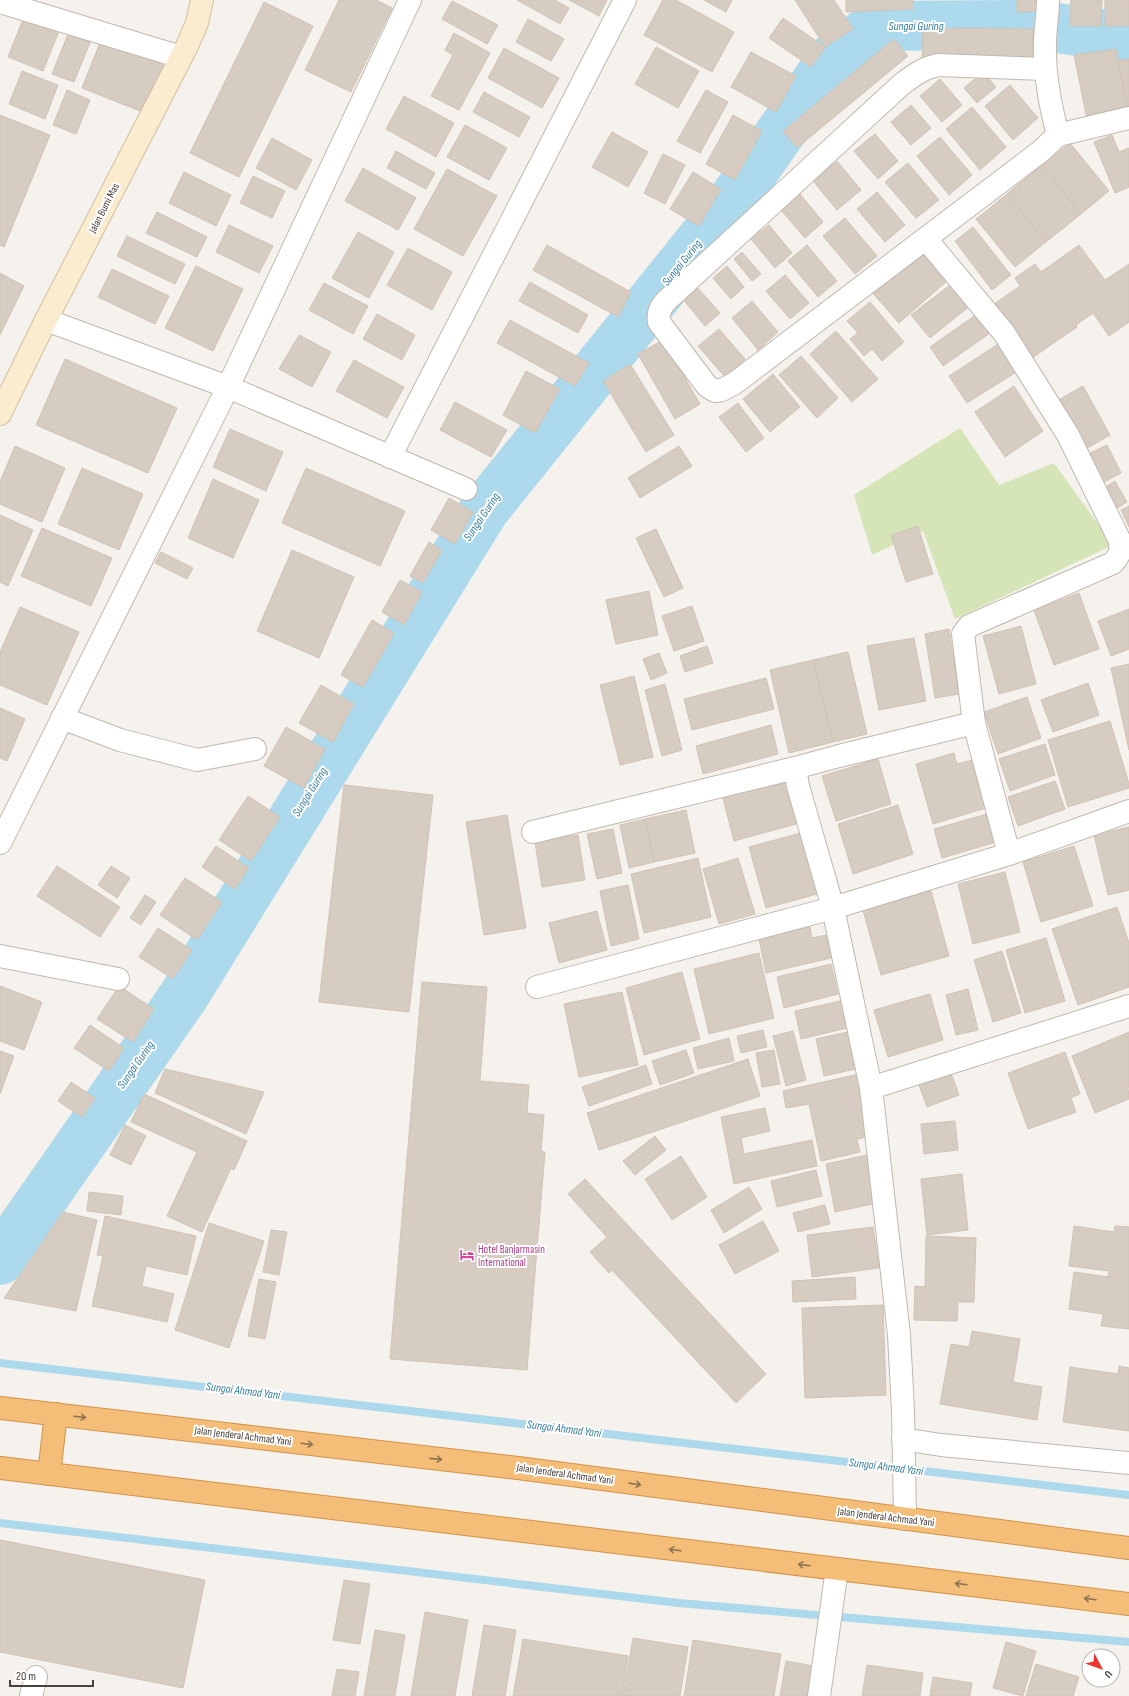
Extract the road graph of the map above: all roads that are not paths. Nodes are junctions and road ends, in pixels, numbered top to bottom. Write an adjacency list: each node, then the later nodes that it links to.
1 (202, 0): 6 (street, Jalan Bumi Mas)
2 (410, 0): 12 (street)
3 (625, 0): 14 (street)
4 (0, 2): 6 (street)
5 (1047, 17): 7 (street)
6 (181, 57): 11 (street, Jalan Bumi Mas)
7 (1045, 69): 9 (street); 10 (street)
8 (1129, 118): 9 (street)
9 (1058, 135): 10 (street)
10 (926, 239): 16 (street)
11 (46, 320): 12 (street); 13 (street, Jalan Bumi Mas)
12 (228, 387): 14 (street); 17 (street)
13 (0, 414)
14 (390, 457): 15 (street)
15 (466, 489)
16 (1124, 553): 18 (street)
17 (62, 718): 19 (street); 23 (street)
18 (974, 723): 20 (street); 24 (street)
19 (255, 749)
20 (795, 768): 22 (street); 25 (street)
21 (1129, 811): 24 (street)
22 (534, 832)
23 (0, 843)
24 (1009, 854): 25 (street)
25 (833, 908): 28 (street); 30 (street)
26 (0, 956): 27 (street)
27 (118, 978)
28 (537, 987)
29 (1129, 1006): 30 (street)
30 (871, 1088): 33 (street)
31 (0, 1408): 32 (highway, Jalan Jenderal Achmad Yani)
32 (56, 1414): 36 (highway); 37 (highway, Jalan Jenderal Achmad Yani, one-way to 37)
33 (903, 1440): 34 (street); 37 (street)
34 (1129, 1463)
35 (0, 1468): 36 (highway)
36 (49, 1474): 39 (highway, one-way to 36)
37 (905, 1519): 38 (highway, Jalan Jenderal Achmad Yani)
38 (1129, 1548)
39 (836, 1578): 40 (highway, one-way to 39); 41 (street)
40 (1129, 1604)
41 (819, 1696)

